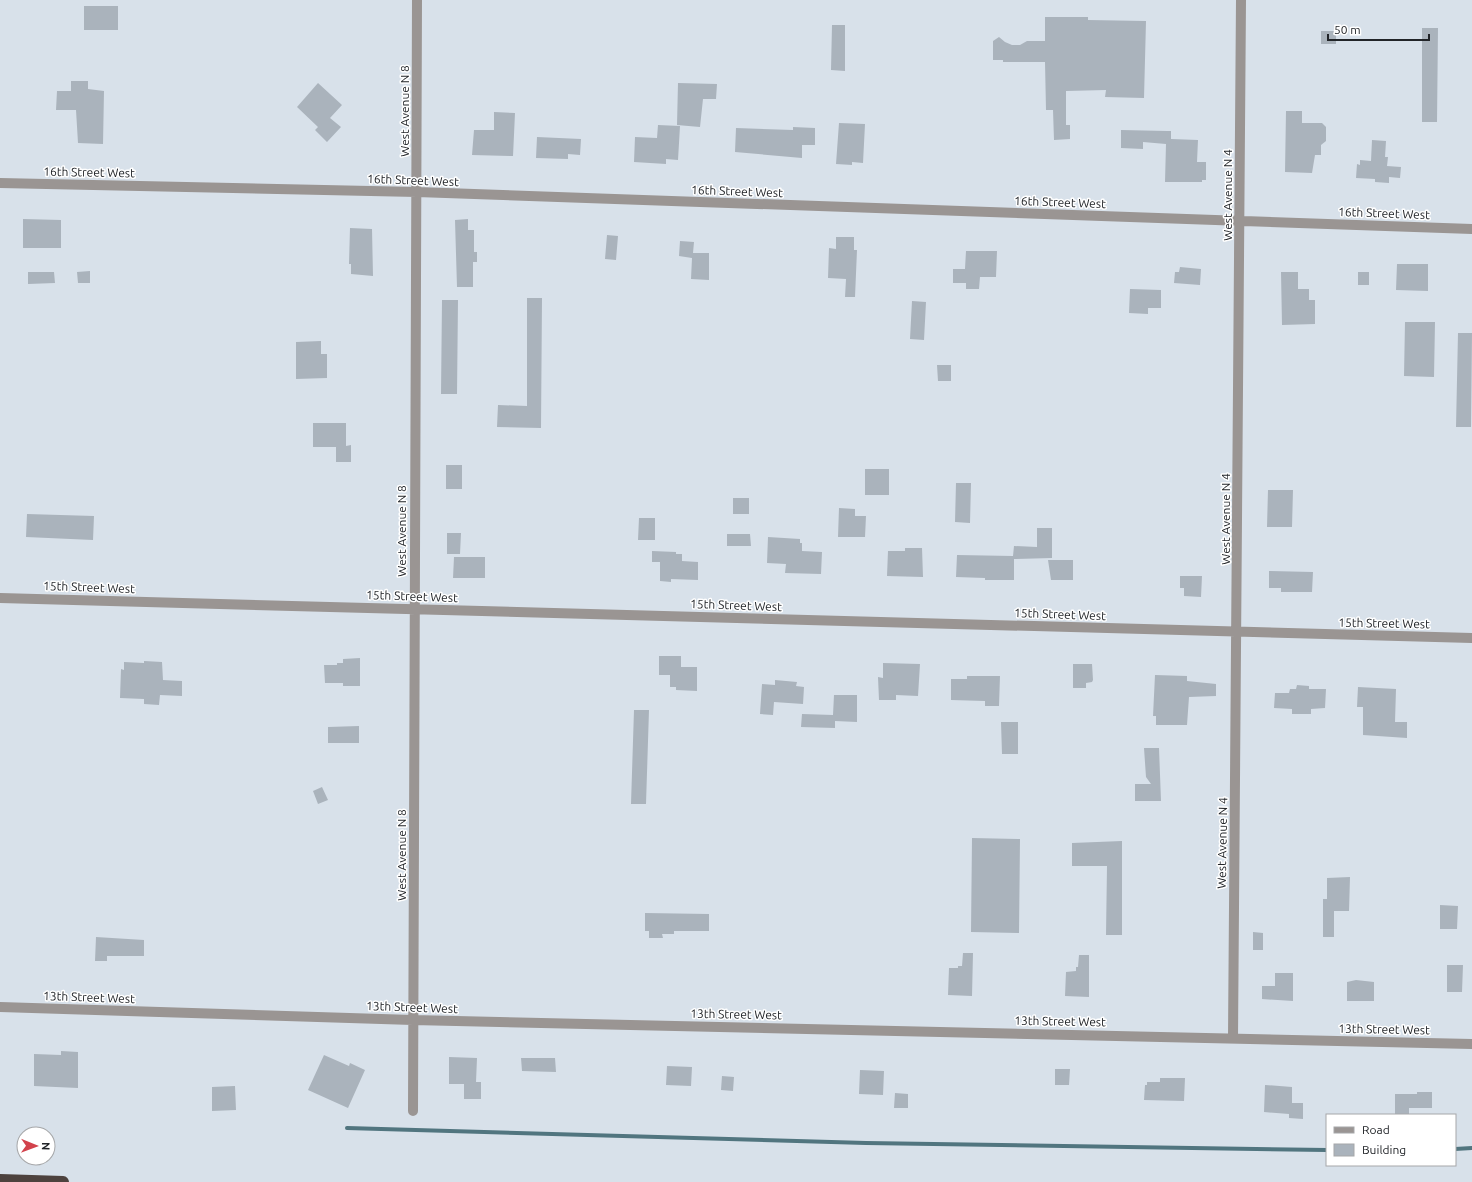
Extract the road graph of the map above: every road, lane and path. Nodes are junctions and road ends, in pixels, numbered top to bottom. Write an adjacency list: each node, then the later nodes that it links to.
1 (417, 0): 4 (street, West Avenue N 8)
2 (1242, 0): 5 (street, West Avenue N 4)
3 (0, 183): 4 (street, 16th Street West)
4 (417, 192): 5 (street, 16th Street West); 8 (street, West Avenue N 8)
5 (1240, 221): 6 (street, 16th Street West); 9 (street, West Avenue N 4)
6 (1472, 229)
7 (0, 598): 8 (street, 15th Street West)
8 (414, 609): 9 (street, 15th Street West); 12 (street, West Avenue N 8)
9 (1237, 632): 10 (street, 15th Street West); 13 (street, West Avenue N 4)
10 (1472, 638)
11 (0, 1007): 12 (street, 13th Street West)
12 (413, 1020): 13 (street, 13th Street West); 15 (street, West Avenue N 8)
13 (1233, 1038): 14 (street, 13th Street West)
14 (1472, 1044)
15 (413, 1111)
16 (0, 1180): 17 (highway)
17 (62, 1182)

